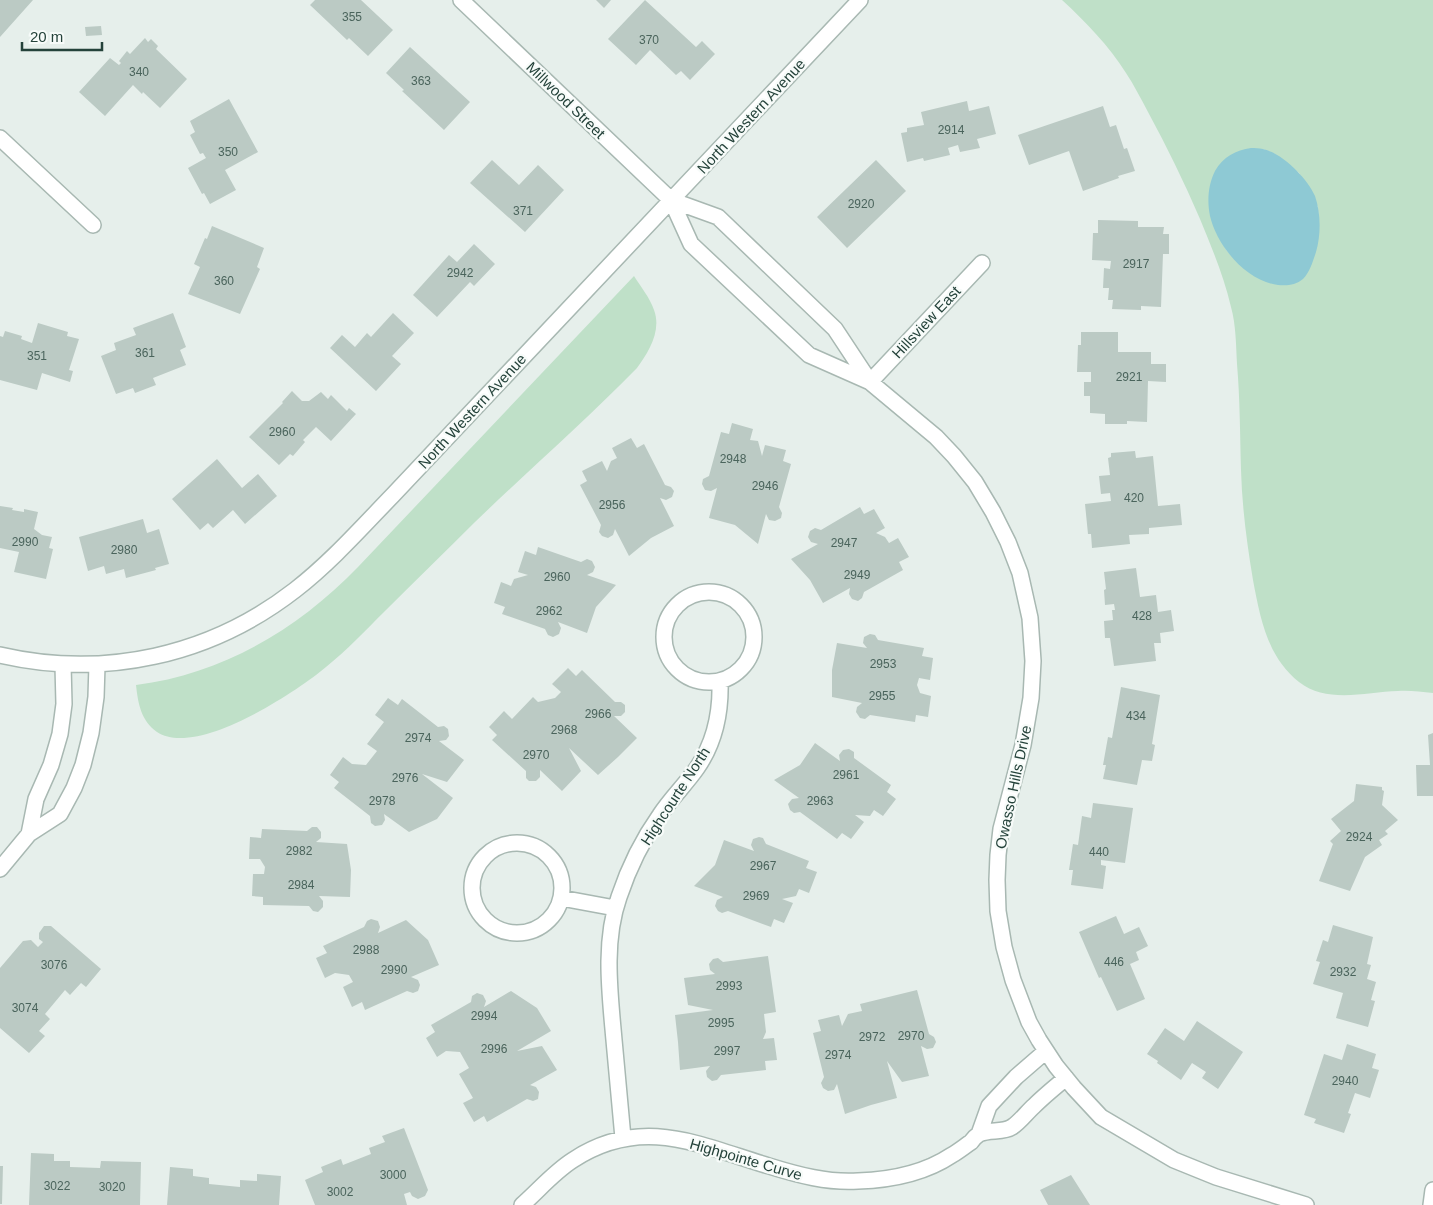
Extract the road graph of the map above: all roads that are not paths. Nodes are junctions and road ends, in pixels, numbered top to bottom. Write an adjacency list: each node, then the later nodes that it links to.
1 (460, 0): 4 (street, Millwood Street)
2 (860, 0): 4 (street, North Western Avenue)
3 (0, 138): 5 (street)
4 (671, 200): 7 (street); 7 (street); 10 (street, North Western Avenue)
5 (93, 225)
6 (982, 262): 7 (street, Hillsview East)
7 (870, 382): 16 (street, Owasso Hills Drive)
8 (0, 655): 9 (street, North Western Avenue)
9 (63, 665): 10 (street, North Western Avenue); 12 (street)
10 (97, 665): 12 (street)
11 (720, 681): 11 (street); 15 (street, Highcourte North)
12 (29, 834): 13 (street)
13 (0, 869)
14 (561, 898): 14 (street); 15 (street)
15 (616, 908): 19 (street, Highcourte North)
16 (1046, 1051): 17 (street, Owasso Hills Drive); 18 (street)
17 (1066, 1078): 18 (street, Highpointe Curve); 22 (street, Owasso Hills Drive)
18 (980, 1134): 19 (street, Highpointe Curve)
19 (624, 1138): 21 (street, Highpointe Curve)
20 (1433, 1190): 23 (street)
21 (522, 1205)
22 (1306, 1205)
23 (1431, 1205)

